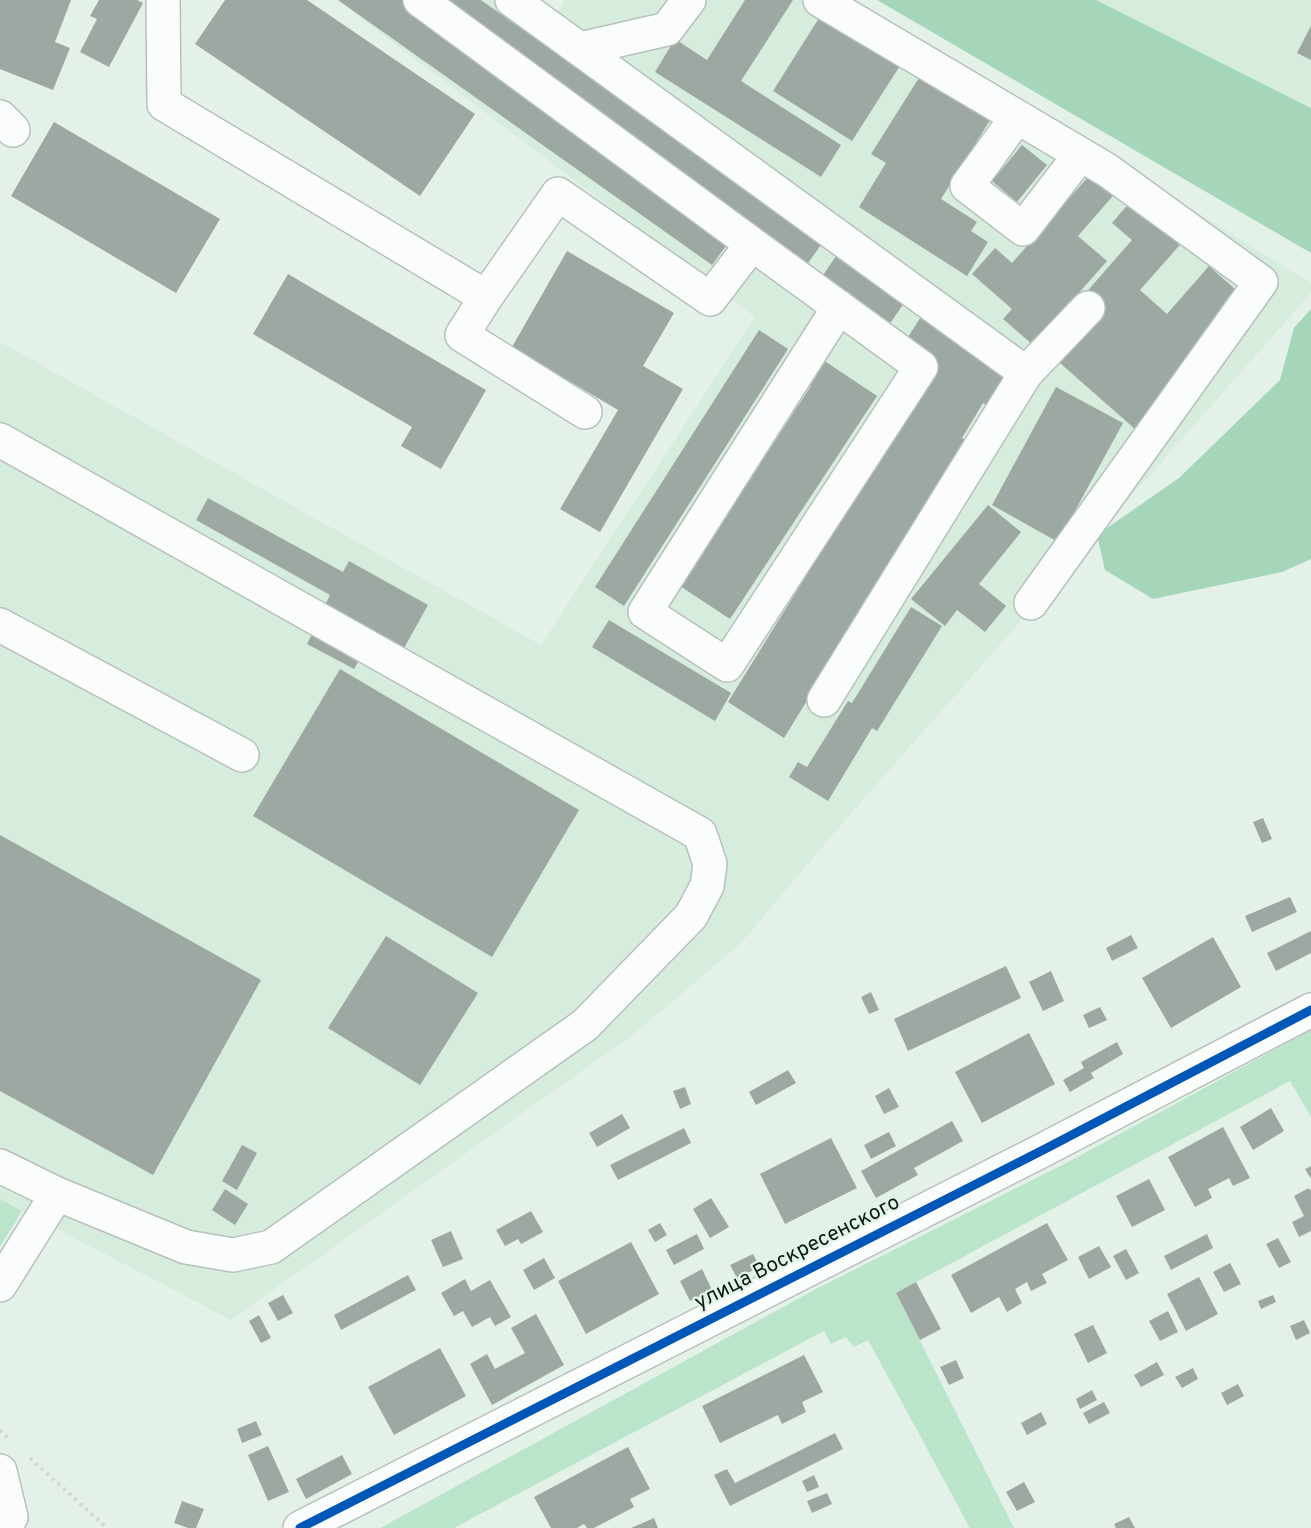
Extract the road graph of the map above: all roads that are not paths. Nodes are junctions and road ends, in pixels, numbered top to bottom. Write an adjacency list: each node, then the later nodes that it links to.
1 (162, 0): 10 (street)
2 (420, 0): 9 (street)
3 (512, 0): 6 (street)
4 (688, 0): 6 (street)
5 (820, 0): 7 (street)
6 (580, 49): 13 (street)
7 (1017, 117): 8 (street); 8 (street)
8 (1080, 155): 16 (street)
9 (752, 244): 10 (street); 11 (street)
10 (486, 297): 14 (street)
11 (839, 307): 11 (street)
12 (1088, 308): 13 (street)
13 (1026, 373): 18 (street)
14 (585, 412)
15 (0, 440): 22 (street)
16 (1031, 603)
17 (0, 625): 19 (street)
18 (824, 700)
19 (243, 755)
20 (1311, 1010): 26 (street, улица Воскресенского)
21 (0, 1166): 22 (street)
22 (57, 1194): 23 (street)
23 (0, 1285)
24 (14, 1456): 25 (street)
25 (5, 1528)
26 (300, 1528)

